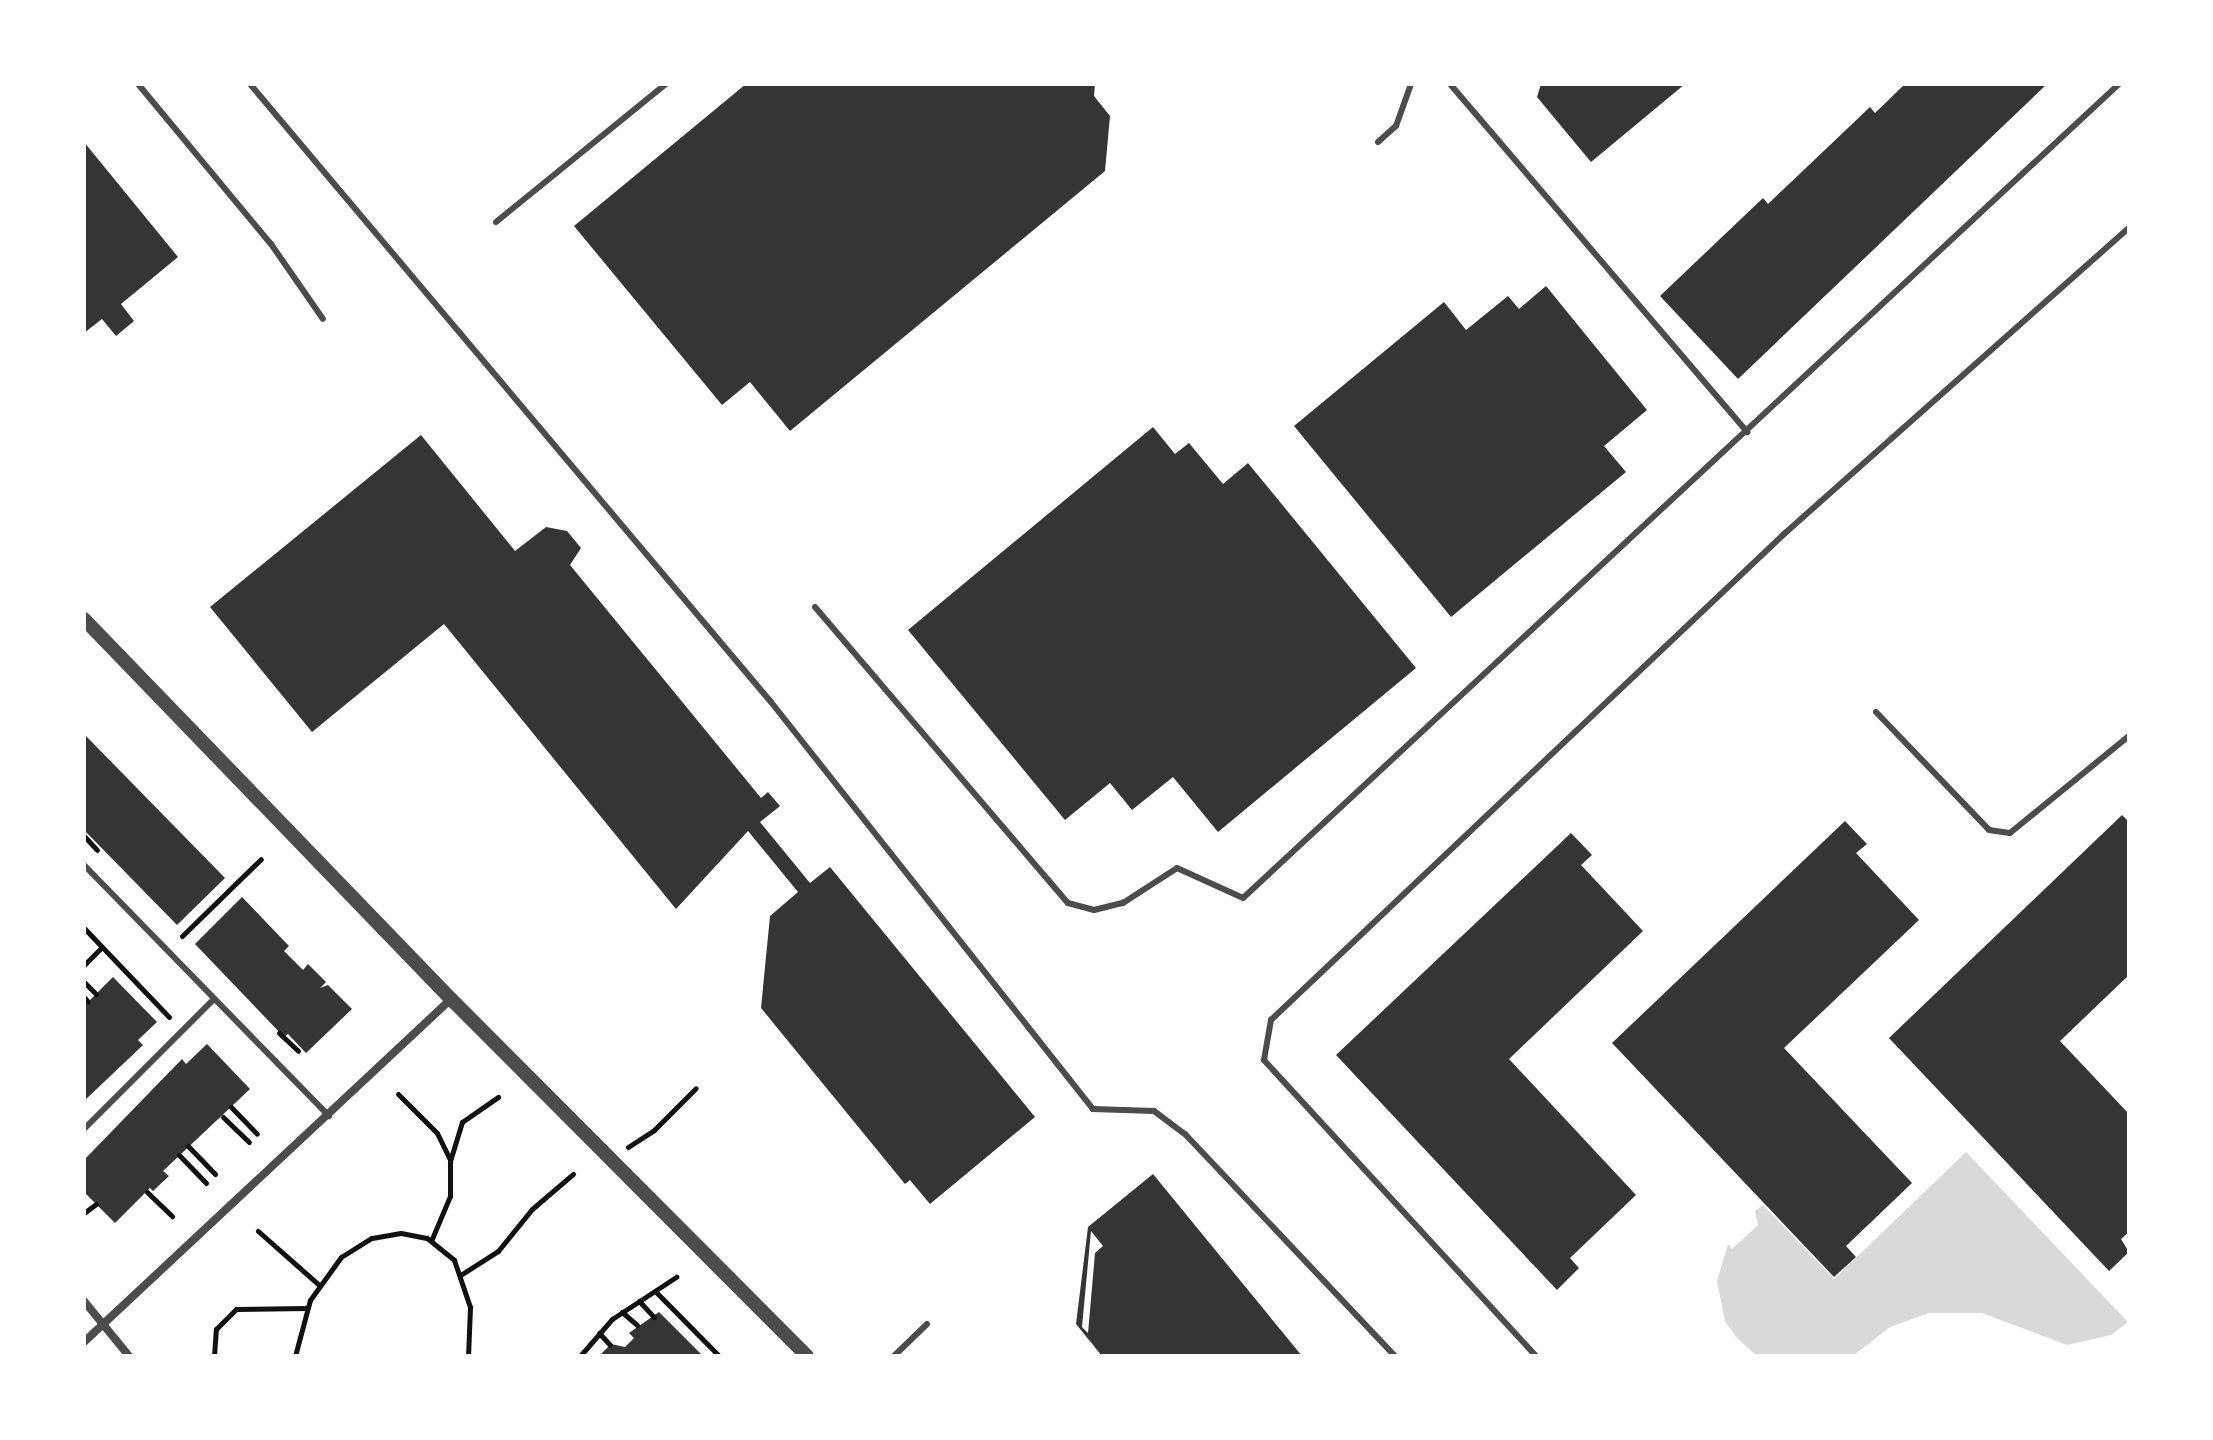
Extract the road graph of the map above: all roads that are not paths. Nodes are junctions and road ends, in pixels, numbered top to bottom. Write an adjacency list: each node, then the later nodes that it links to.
1 (138, 84): 10 (lane)
2 (250, 84): 28 (lane)
3 (666, 84): 8 (lane)
4 (1411, 84): 7 (lane)
5 (1450, 84): 11 (lane)
6 (2119, 84): 11 (lane)
7 (1378, 142)
8 (496, 222)
9 (2129, 228): 29 (lane)
10 (323, 319)
11 (1747, 432): 12 (lane)
12 (815, 607)
13 (84, 619): 18 (street)
14 (1876, 712): 15 (lane)
15 (2129, 736)
16 (84, 865): 17 (lane)
17 (214, 999): 19 (lane); 20 (lane)
18 (451, 999): 19 (street); 26 (street)
19 (329, 1116): 23 (street)
20 (84, 1129)
21 (84, 1301): 23 (street)
22 (927, 1324): 27 (lane)
23 (105, 1327): 24 (street); 25 (street)
24 (84, 1342)
25 (129, 1356)
26 (807, 1356)
27 (894, 1356)
28 (1395, 1356)
29 (1536, 1356)

